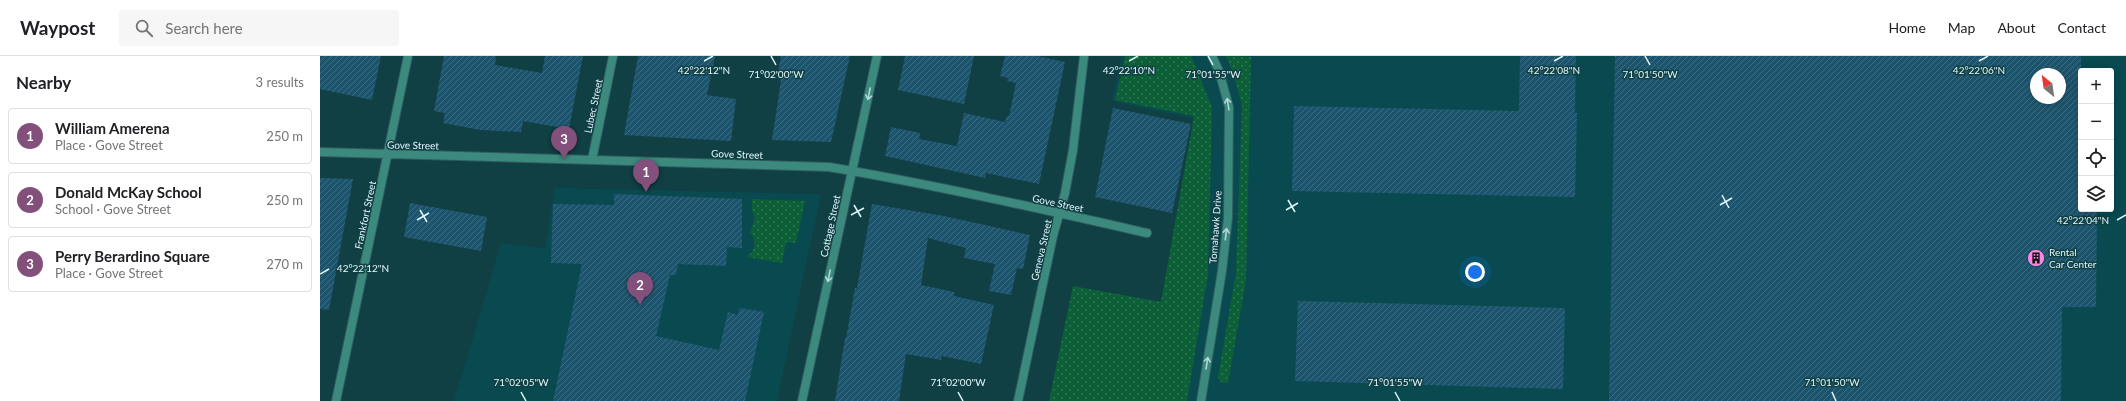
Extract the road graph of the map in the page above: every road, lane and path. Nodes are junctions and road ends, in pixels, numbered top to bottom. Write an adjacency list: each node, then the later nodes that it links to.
1 (408, 56): 7 (street, Frankfort Street)
2 (614, 56): 8 (street, Lubec Street)
3 (876, 56): 9 (street, Cottage Street, one-way to 9)
4 (1084, 56): 10 (street, Geneva Street)
5 (1212, 56): 15 (street, Tomahawk Drive, one-way to 5)
6 (320, 152): 7 (street, Gove Street)
7 (388, 154): 8 (street, Gove Street); 12 (street, Frankfort Street)
8 (592, 160): 9 (street, Gove Street)
9 (852, 171): 10 (street, Gove Street); 13 (street, Cottage Street, one-way to 13)
10 (1060, 213): 11 (street, Gove Street); 14 (street, Geneva Street)
11 (1147, 233)
12 (336, 401)
13 (802, 401)
14 (1018, 401)
15 (1201, 401)

